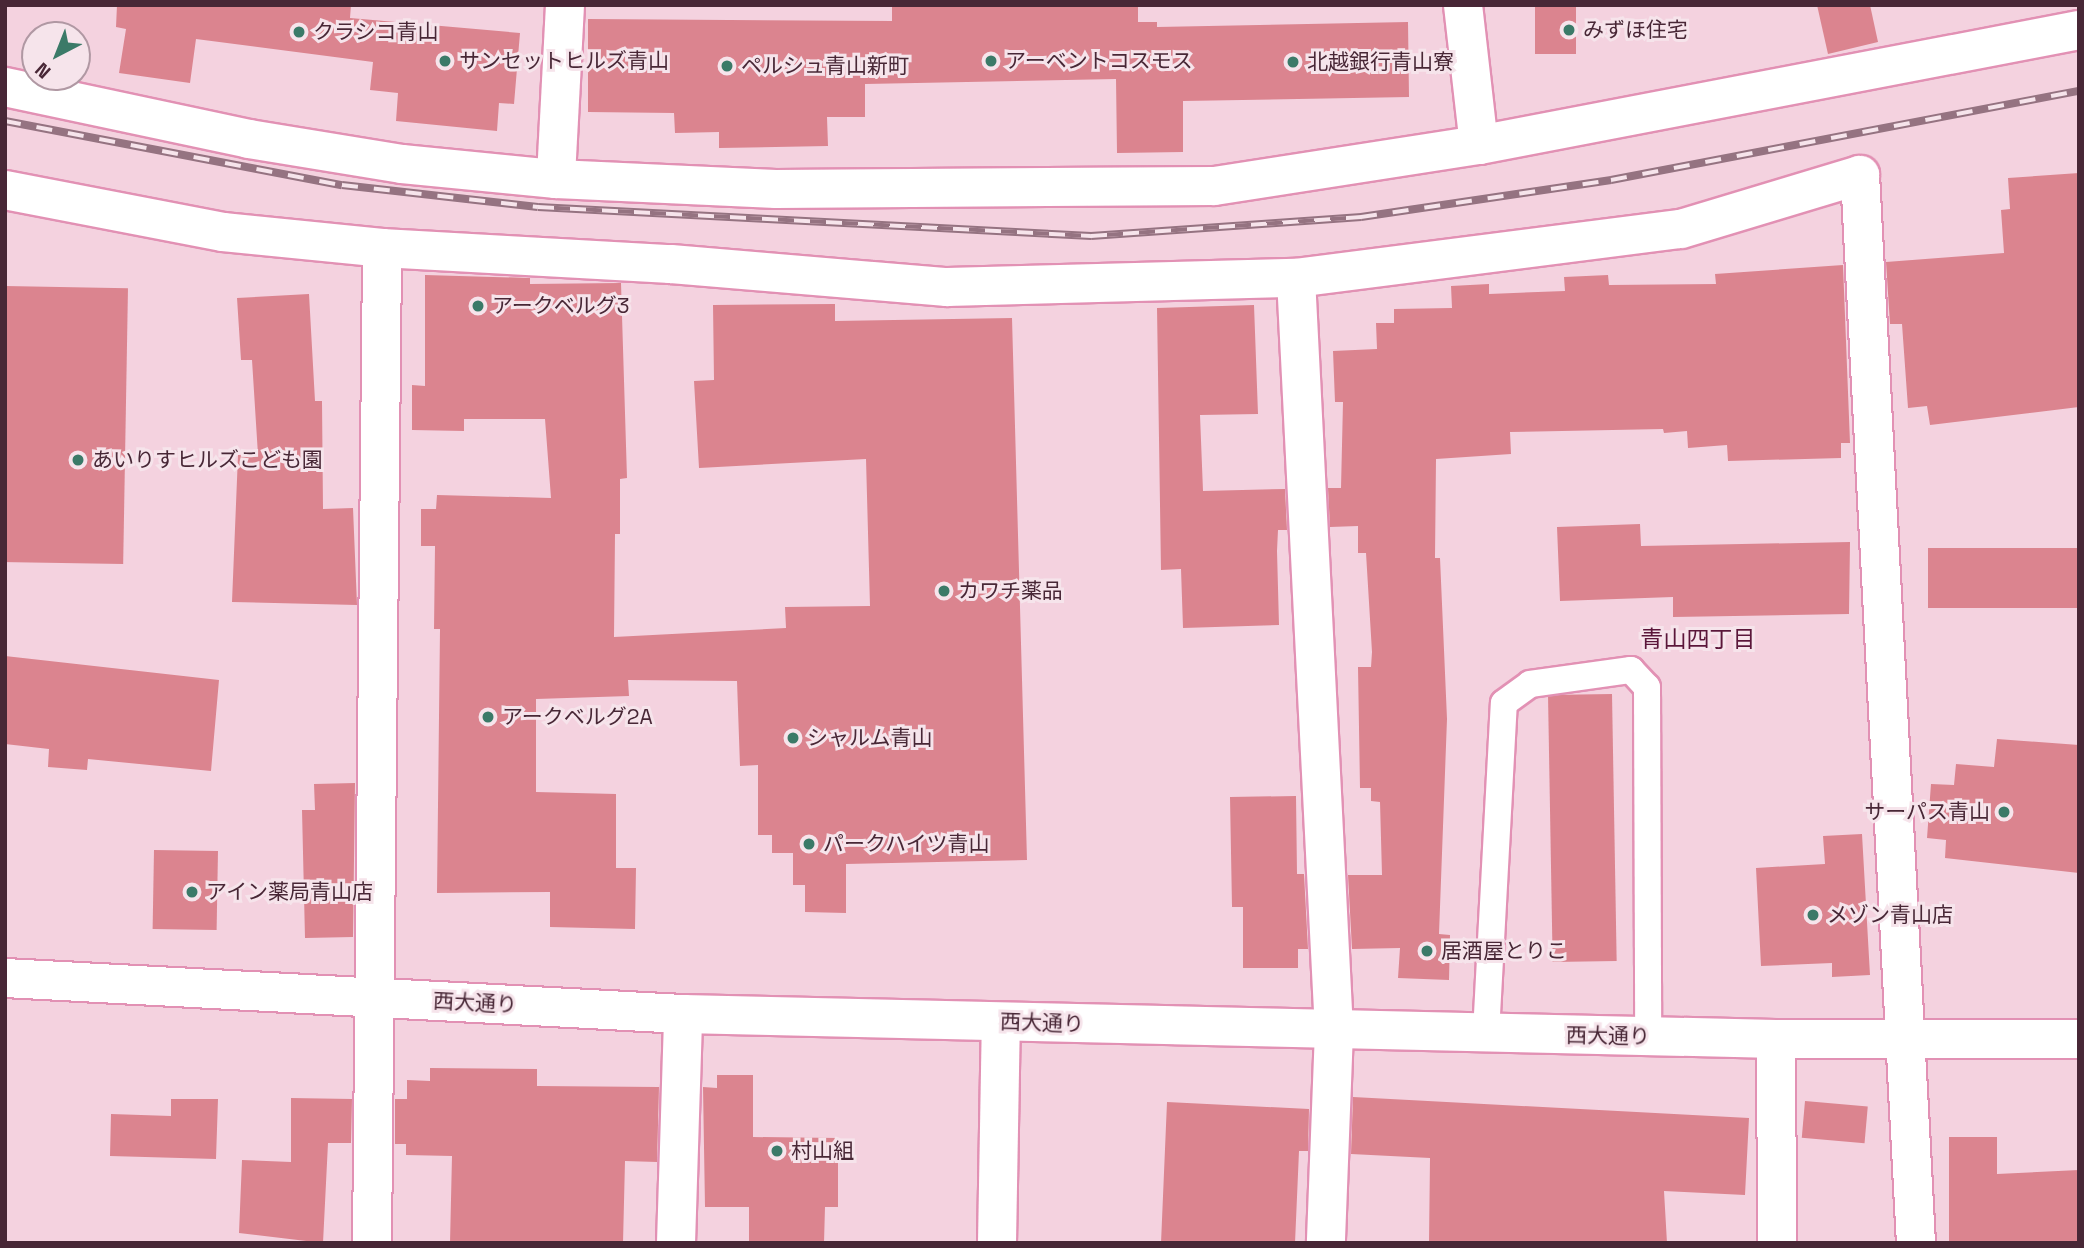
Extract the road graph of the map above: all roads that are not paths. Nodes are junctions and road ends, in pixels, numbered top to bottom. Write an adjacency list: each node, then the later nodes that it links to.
1 (565, 5): 6 (street)
2 (1462, 5): 5 (street)
3 (2079, 30): 5 (street)
4 (5, 86): 6 (street)
5 (1479, 145): 6 (street)
6 (556, 180)
7 (5, 190): 8 (street)
8 (382, 248): 9 (street); 11 (street)
9 (1296, 278): 14 (street); 19 (street)
10 (5, 978): 11 (street, 西大通り)
11 (378, 998): 12 (street, 西大通り); 20 (street)
12 (682, 1014): 13 (street, 西大通り); 21 (street)
13 (1001, 1022): 14 (street, 西大通り); 22 (street)
14 (1334, 1031): 15 (street, 西大通り); 23 (street)
15 (1486, 1033): 16 (street, 西大通り); 16 (lane)
16 (1648, 1037): 17 (street, 西大通り)
17 (1776, 1039): 19 (street, 西大通り); 24 (street)
18 (2079, 1039): 19 (street, 西大通り)
19 (1903, 1041): 25 (street)
20 (372, 1243)
21 (676, 1243)
22 (998, 1243)
23 (1326, 1243)
24 (1777, 1243)
25 (1916, 1243)

